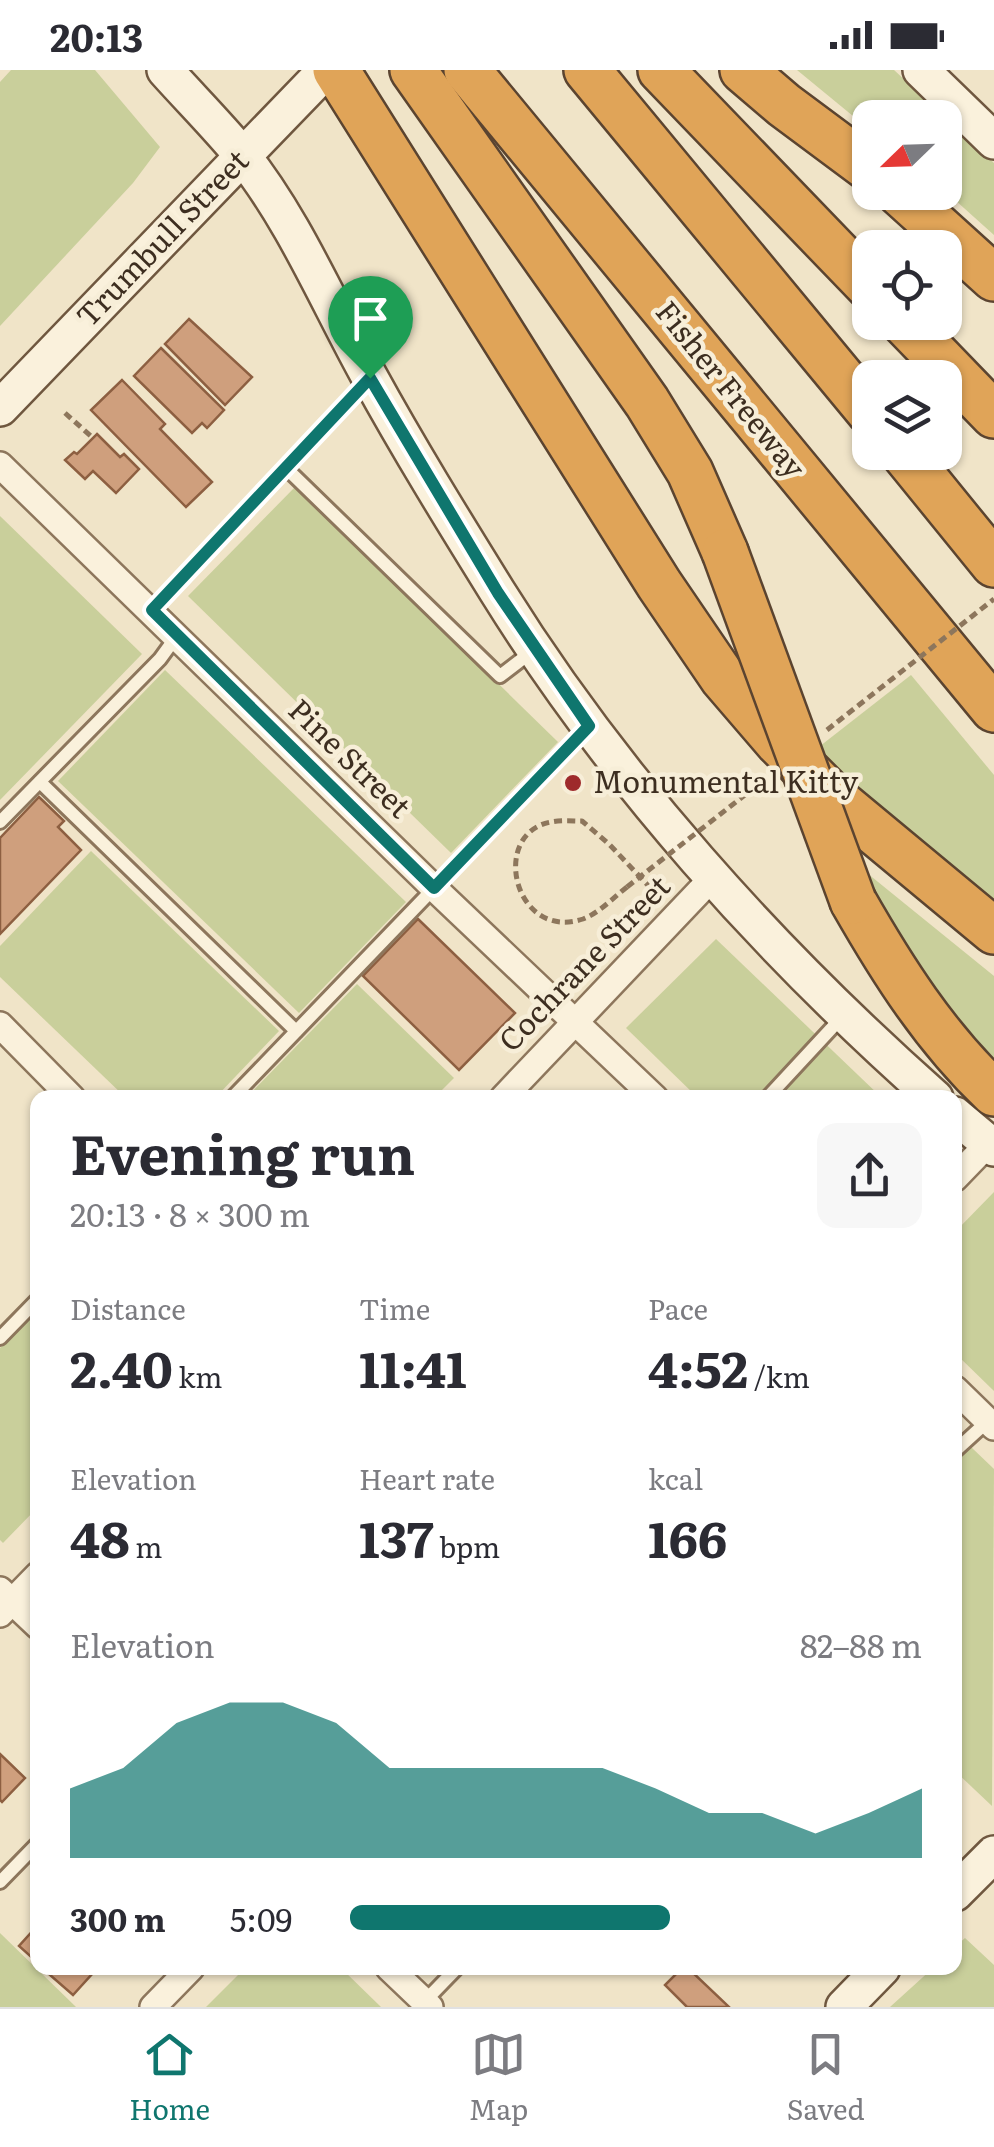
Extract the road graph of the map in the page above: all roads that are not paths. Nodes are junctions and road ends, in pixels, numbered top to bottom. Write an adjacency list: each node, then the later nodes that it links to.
1 (165, 70): 11 (street)
2 (326, 70): 11 (street, Trumbull Street)
3 (336, 70): 34 (highway)
4 (413, 70): 45 (highway, bridge)
5 (467, 70): 28 (highway, Fisher Freeway)
6 (586, 70): 18 (highway)
7 (661, 70): 14 (highway)
8 (743, 70): 12 (highway)
9 (922, 70): 10 (street)
10 (994, 141)
11 (242, 156): 17 (street); 19 (street, Trumbull Street)
12 (852, 156)
13 (919, 210): 15 (highway)
14 (852, 268)
15 (994, 278)
16 (921, 340): 20 (highway)
17 (370, 378): 22 (lane); 27 (street)
18 (852, 390)
19 (0, 408)
20 (994, 416)
21 (0, 465): 25 (street, Pine Street)
22 (286, 468): 25 (lane); 27 (lane)
23 (919, 470): 24 (highway)
24 (986, 551)
25 (152, 610): 26 (street, Pine Street)
26 (176, 636): 30 (lane); 33 (street, Pine Street)
27 (536, 648): 29 (street)
28 (994, 709)
29 (589, 726): 32 (street); 33 (lane)
30 (40, 782): 31 (lane); 38 (lane)
31 (0, 822)
32 (714, 876): 35 (street); 36 (street, Cochrane Street)
33 (434, 888): 36 (street, Pine Street); 38 (lane)
34 (994, 931)
35 (845, 1014): 43 (lane); 44 (street)
36 (577, 1022): 41 (street, Cochrane Street); 42 (street, Pine Street)
37 (0, 1026): 39 (street)
38 (296, 1031): 40 (lane)
39 (64, 1090)
40 (240, 1090)
41 (511, 1090)
42 (647, 1090)
43 (774, 1090)
44 (926, 1090)
45 (994, 1094)
46 (962, 1121): 47 (street)
47 (991, 1146): 48 (street)
48 (962, 1172)
49 (30, 1307): 50 (lane)
50 (0, 1338)
51 (962, 1395): 52 (street)
52 (992, 1421): 53 (lane)
53 (962, 1445)
54 (30, 1581): 55 (street)
55 (4, 1602): 56 (street)
56 (30, 1620)
57 (30, 1851): 59 (lane)
58 (994, 1854): 60 (street)
59 (0, 1882)
60 (962, 1886)
61 (184, 1975): 67 (street)
62 (396, 1975): 65 (street)
63 (451, 1975): 65 (lane)
64 (875, 1975): 66 (street)
65 (424, 2005)
66 (846, 2006)
67 (152, 2007)

